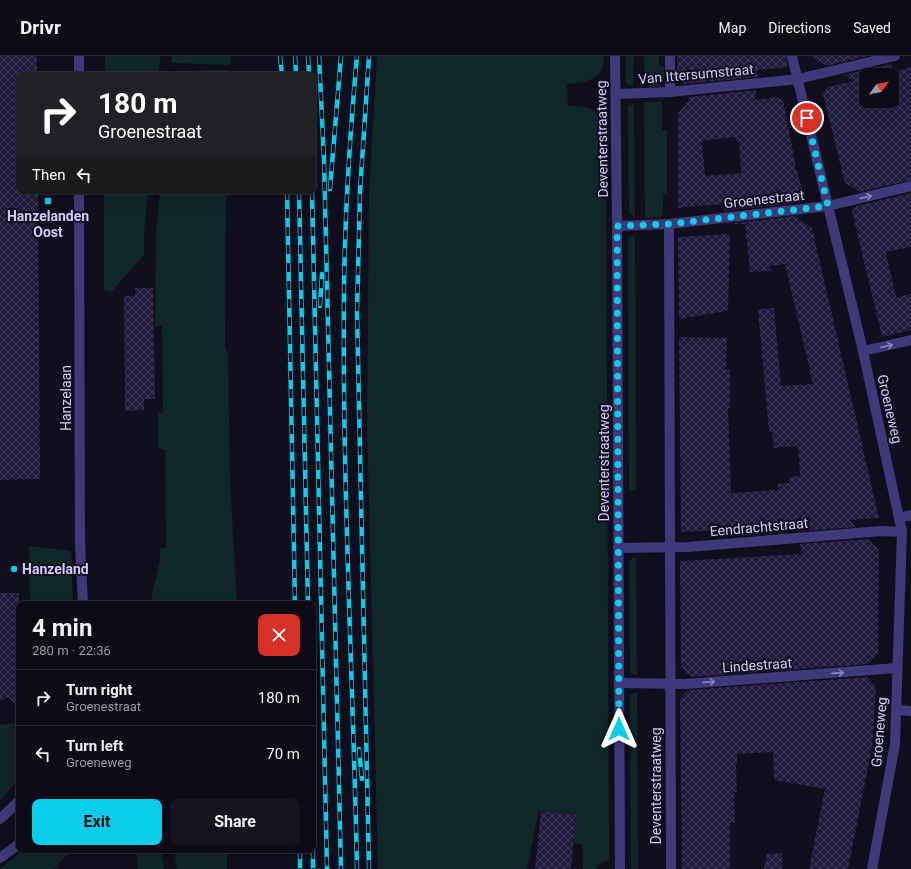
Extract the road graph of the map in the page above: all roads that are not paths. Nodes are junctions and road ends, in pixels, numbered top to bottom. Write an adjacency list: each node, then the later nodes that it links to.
1 (79, 56): 6 (street)
2 (615, 56): 9 (street, Deventerstraatweg)
3 (670, 56): 8 (street)
4 (792, 56): 7 (street, Groeneweg)
5 (895, 56): 7 (street, Van Ittersumstraat)
6 (79, 72)
7 (798, 79): 8 (street, Van Ittersumstraat); 12 (street, Groeneweg)
8 (670, 92): 9 (street, Van Ittersumstraat)
9 (616, 94): 14 (street, Deventerstraatweg)
10 (911, 186): 12 (street, Groenestraat, one-way to 10)
11 (80, 194): 22 (street, Hanzelaan)
12 (828, 206): 13 (street, Groenestraat); 16 (street, Groeneweg)
13 (669, 224): 14 (street, Groenestraat); 21 (street, Deventerstraatweg)
14 (617, 226): 20 (street, Deventerstraatweg)
15 (911, 340): 16 (street, one-way to 15)
16 (863, 351): 18 (street, Groeneweg)
17 (911, 515): 18 (street)
18 (900, 518): 19 (street, Groeneweg)
19 (902, 532): 21 (street, Eendrachtstraat); 23 (street, Groeneweg)
20 (618, 548): 21 (street, Eendrachtstraat); 24 (street, Deventerstraatweg)
21 (670, 548): 25 (street, Deventerstraatweg)
22 (83, 601)
23 (897, 668): 25 (street, Lindestraat, one-way to 23); 26 (street, Groeneweg)
24 (619, 683): 25 (street, Lindestraat); 32 (street, Deventerstraatweg)
25 (670, 684): 33 (street, Deventerstraatweg)
26 (897, 710): 27 (street); 34 (street, Groeneweg)
27 (911, 711)
28 (16, 805): 29 (street)
29 (0, 819)
30 (16, 846): 31 (street)
31 (0, 858)
32 (620, 869)
33 (671, 869)
34 (872, 869)

